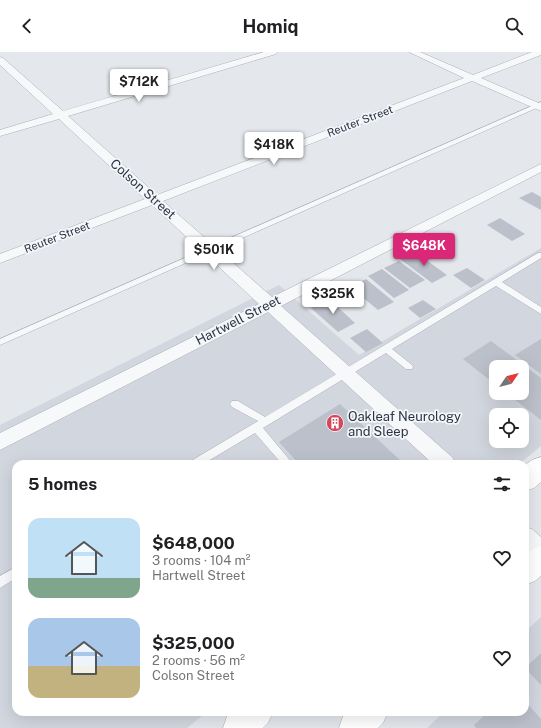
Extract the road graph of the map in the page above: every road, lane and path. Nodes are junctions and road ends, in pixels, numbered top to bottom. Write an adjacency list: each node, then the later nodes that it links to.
1 (7, 52): 5 (street)
2 (273, 52): 9 (street)
3 (413, 52): 7 (street)
4 (540, 52): 7 (street, Reuter Street)
5 (0, 54)
6 (0, 60): 9 (street, Colson Street)
7 (472, 78): 8 (street); 12 (street, Reuter Street)
8 (539, 106): 13 (lane)
9 (61, 115): 10 (street); 12 (street, Colson Street)
10 (0, 133)
11 (541, 167): 17 (street, Hartwell Street)
12 (154, 199): 13 (street, Colson Street); 15 (street, Reuter Street)
13 (211, 250): 17 (street, Colson Street); 19 (lane)
14 (541, 255): 16 (lane)
15 (0, 258)
16 (496, 282): 18 (lane); 20 (lane)
17 (270, 304): 22 (street, Colson Street); 26 (street, Hartwell Street)
18 (541, 311)
19 (0, 342)
20 (386, 348): 21 (lane); 22 (lane)
21 (409, 368)
22 (345, 373): 24 (lane); 29 (street, Colson Street)
23 (235, 404): 24 (lane)
24 (265, 422): 25 (lane)
25 (256, 427): 27 (lane); 28 (lane)
26 (0, 442)
27 (202, 460)
28 (285, 460)
29 (442, 460)
30 (541, 467): 31 (street)
31 (529, 477)
32 (529, 540): 33 (street)
33 (541, 550)
34 (541, 559): 35 (street)
35 (529, 569)
36 (12, 574): 37 (lane)
37 (0, 582)
38 (252, 716): 40 (street)
39 (368, 716): 41 (street)
40 (239, 728)
41 (355, 728)

